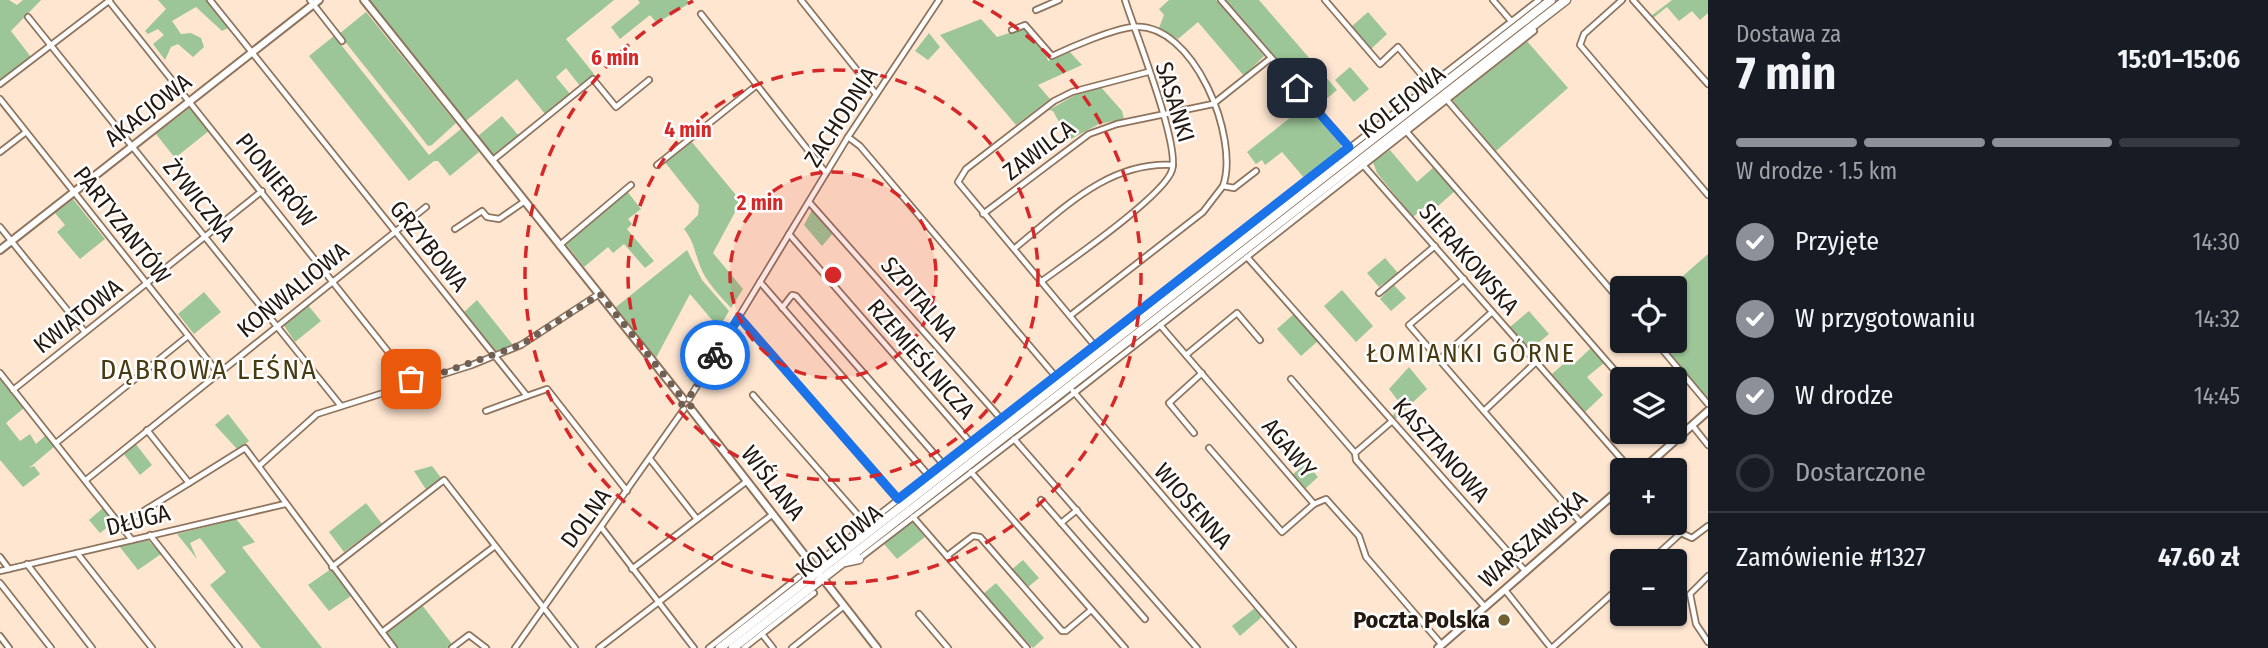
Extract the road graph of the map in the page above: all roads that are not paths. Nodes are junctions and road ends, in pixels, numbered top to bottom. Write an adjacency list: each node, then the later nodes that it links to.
1 (110, 0): 26 (street); 38 (street, PIONIERÓW)
2 (211, 0): 27 (street, GRZYBOWA)
3 (364, 0): 47 (street)
4 (801, 0): 35 (street)
5 (939, 0): 35 (street, ZACHODNIA)
6 (1059, 0): 17 (street)
7 (1125, 0): 22 (street, SASANKI)
8 (1221, 0): 28 (street)
9 (1325, 0): 34 (street)
10 (1493, 0): 21 (street)
11 (1539, 0): 21 (street, KOLEJOWA)
12 (1551, 0): 101 (highway, KOLEJOWA)
13 (1566, 0): 19 (highway, KOLEJOWA)
14 (1622, 0): 57 (street)
15 (1633, 0): 32 (street)
16 (314, 2): 25 (street); 27 (street, AKACJOWA)
17 (1036, 10)
18 (701, 14): 33 (street)
19 (1544, 16): 24 (highway); 103 (highway, KOLEJOWA)
20 (28, 17): 26 (street, ŻYWICZNA)
21 (1511, 21): 34 (street, KOLEJOWA)
22 (1133, 26): 23 (street); 29 (street, SASANKI); 39 (street)
23 (1012, 30)
24 (1534, 31): 37 (street, KOLEJOWA)
25 (342, 41)
26 (51, 45): 31 (street); 44 (street, ŻYWICZNA)
27 (253, 53): 38 (street, AKACJOWA); 64 (street, GRZYBOWA)
28 (1271, 58): 39 (street, ZAWILCA); 45 (street)
29 (1148, 72): 40 (street, SASANKI); 61 (street)
30 (649, 80): 47 (street)
31 (0, 84)
32 (1708, 84)
33 (757, 85): 48 (street); 52 (street)
34 (1430, 85): 45 (street, KOLEJOWA)
35 (876, 94): 43 (street, ZACHODNIA)
36 (0, 99): 42 (street, PARTYZANTÓW)
37 (1447, 100): 41 (street, KOLEJOWA); 78 (street)
38 (190, 102): 44 (street, AKACJOWA); 55 (street, PIONIERÓW)
39 (1213, 104): 40 (street, ZAWILCA); 54 (street)
40 (1163, 116): 49 (street, SASANKI); 61 (street, ZAWILCA)
41 (1406, 131): 50 (street, KOLEJOWA); 96 (street)
42 (26, 132): 46 (street); 56 (street, PARTYZANTÓW)
43 (848, 137): 52 (street, ZACHODNIA); 101 (street)
44 (134, 146): 56 (street, AKACJOWA); 66 (street, ŻYWICZNA)
45 (1349, 147): 90 (street, KOLEJOWA)
46 (0, 152)
47 (493, 160): 58 (street)
48 (657, 165)
49 (1173, 165): 70 (street); 75 (street, SASANKI)
50 (1363, 165): 69 (street, SIERAKOWSKA); 72 (street, KOLEJOWA)
51 (1256, 171): 54 (street)
52 (827, 173): 59 (street, ZACHODNIA)
53 (631, 185): 68 (street)
54 (1223, 186): 83 (street)
55 (262, 191): 66 (street, KWIATOWA); 74 (street, PIONIERÓW)
56 (74, 192): 67 (street, AKACJOWA); 77 (street, PARTYZANTÓW)
57 (1708, 195)
58 (526, 200): 63 (street); 68 (street)
59 (808, 202): 65 (street, ZACHODNIA); 114 (street, SZPITALNA)
60 (426, 207): 64 (street, KONWALIOWA)
61 (984, 214): 70 (street)
62 (0, 227): 67 (street)
63 (455, 229)
64 (395, 231): 74 (street, KONWALIOWA); 92 (street, GRZYBOWA)
65 (789, 234): 76 (street, ZACHODNIA); 122 (street, RZEMIEŚLNICZA)
66 (206, 236): 77 (street, KWIATOWA); 86 (street, ŻYWICZNA)
67 (11, 241): 71 (street, AKACJOWA); 87 (street)
68 (561, 244): 80 (street)
69 (1435, 246): 73 (street, SIERAKOWSKA); 79 (street)
70 (1014, 248): 75 (street)
71 (0, 250)
72 (1247, 257): 85 (street, KOLEJOWA); 115 (street, KASZTANOWA)
73 (1464, 279): 82 (street, SIERAKOWSKA); 94 (street)
74 (333, 280): 86 (street, KONWALIOWA); 102 (street, PIONIERÓW)
75 (1042, 281): 83 (street)
76 (760, 282): 81 (street); 84 (street, ZACHODNIA)
77 (146, 284): 87 (street, KWIATOWA); 88 (street, PARTYZANTÓW)
78 (1610, 289)
79 (1379, 293)
80 (600, 294): 92 (street); 107 (street)
81 (782, 308): 130 (street); 133 (street)
82 (1492, 312): 94 (street); 95 (street, SIERAKOWSKA)
83 (1071, 315): 90 (street)
84 (739, 317): 107 (street, ZACHODNIA); 139 (street)
85 (1160, 325): 93 (street, AGAWY); 103 (street, KOLEJOWA)
86 (277, 326): 98 (street, KONWALIOWA); 109 (street, ŻYWICZNA)
87 (85, 332): 104 (street, KWIATOWA)
88 (188, 336): 98 (street, PARTYZANTÓW); 121 (street)
89 (1260, 340): 93 (street)
90 (1095, 346): 101 (street, KOLEJOWA)
91 (1665, 353): 108 (street)
92 (494, 355): 102 (street); 106 (street, GRZYBOWA)
93 (1186, 355): 99 (street, AGAWY)
94 (1439, 360): 112 (street)
95 (1536, 362): 112 (street); 127 (street, SIERAKOWSKA)
96 (1612, 367)
97 (0, 373): 104 (street)
98 (218, 373): 117 (street, KONWALIOWA)
99 (1202, 373): 119 (street); 142 (street, AGAWY)
100 (1291, 379): 126 (street)
101 (1057, 380): 114 (street, KOLEJOWA); 169 (highway, KOLEJOWA)
102 (413, 383): 109 (street)
103 (1072, 388): 120 (street, KOLEJOWA); 162 (highway, KOLEJOWA); 213 (street, WIOSENNA)
104 (13, 390): 121 (street)
105 (753, 395): 149 (street)
106 (527, 396): 111 (street); 137 (street)
107 (686, 399): 110 (street)
108 (1708, 404)
109 (341, 406): 131 (street)
110 (687, 408): 129 (street, DOLNA); 135 (street, WIŚLANA)
111 (486, 411)
112 (1484, 411): 148 (street)
113 (1708, 411): 116 (street)
114 (1002, 420): 122 (street, KOLEJOWA)
115 (1391, 422): 126 (street); 168 (street, KASZTANOWA)
116 (1692, 425): 118 (street); 124 (street)
117 (147, 430): 134 (street, KONWALIOWA); 136 (street)
118 (1687, 430)
119 (1194, 433)
120 (1014, 439): 132 (street, KOLEJOWA); 143 (street)
121 (56, 443): 134 (street)
122 (971, 443): 130 (street, KOLEJOWA)
123 (1671, 444): 128 (street)
124 (1708, 446)
125 (1209, 448): 142 (street)
126 (1355, 453): 180 (street)
127 (1621, 458)
128 (1656, 458)
129 (650, 460): 137 (street, DOLNA); 146 (street)
130 (944, 465): 133 (street, KOLEJOWA)
131 (259, 466): 136 (street); 141 (street)
132 (971, 472): 145 (street, KOLEJOWA); 182 (street)
133 (929, 476): 139 (street, KOLEJOWA)
134 (86, 480): 150 (street)
135 (747, 481): 144 (street, WIŚLANA); 146 (street)
136 (190, 483): 150 (street)
137 (627, 491): 152 (street, DOLNA)
138 (1610, 498): 148 (street, WARSZAWSKA)
139 (898, 499): 149 (street, KOLEJOWA)
140 (1041, 500): 147 (street)
141 (285, 504): 153 (street, DŁUGA); 164 (street)
142 (1314, 504): 190 (street, AGAWY)
143 (1077, 510): 147 (street); 212 (street)
144 (773, 514): 169 (street, WIŚLANA); 178 (street)
145 (913, 517): 159 (street); 161 (street, KOLEJOWA)
146 (697, 519): 166 (street)
147 (1061, 523): 184 (street)
148 (1581, 523): 168 (street, WARSZAWSKA)
149 (866, 524): 158 (street, KOLEJOWA)
150 (121, 525): 154 (street)
151 (1708, 526): 156 (street)
152 (601, 527): 166 (street); 181 (street, DOLNA)
153 (149, 535): 154 (street, DŁUGA); 195 (street)
154 (132, 540): 157 (street, DŁUGA)
155 (495, 546): 164 (street); 181 (street); 185 (street)
156 (1663, 549)
157 (77, 553): 163 (street, DŁUGA); 194 (street)
158 (826, 556)
159 (947, 556): 182 (street); 210 (street)
160 (0, 557): 165 (street)
161 (859, 559): 162 (highway)
162 (842, 563): 169 (highway, KOLEJOWA)
163 (26, 564): 165 (street, DŁUGA); 193 (street)
164 (332, 567): 185 (street)
165 (9, 569): 167 (street, DŁUGA)
166 (632, 569): 178 (street)
167 (0, 571)
168 (1526, 572): 174 (street, WARSZAWSKA)
169 (820, 575): 173 (highway, KOLEJOWA); 179 (street, WIŚLANA); 205 (highway, KOLEJOWA)
170 (1708, 576): 188 (street)
171 (799, 577): 175 (street, KOLEJOWA)
172 (0, 583): 192 (street)
173 (797, 588): 175 (highway); 204 (highway, KOLEJOWA)
174 (1505, 590): 180 (street, WARSZAWSKA); 214 (street)
175 (780, 592): 203 (street, KOLEJOWA)
176 (814, 593): 186 (street, KOLEJOWA)
177 (1610, 596): 214 (street)
178 (658, 602): 201 (street); 202 (street)
179 (844, 606): 189 (street, WIŚLANA); 208 (street)
180 (1485, 607): 190 (street, WARSZAWSKA)
181 (543, 608): 199 (street, DOLNA); 200 (street)
182 (1091, 610): 211 (street)
183 (919, 614): 209 (street)
184 (1145, 619)
185 (382, 632): 196 (street)
186 (762, 634): 206 (street, KOLEJOWA); 207 (street)
187 (0, 636): 191 (street)
188 (1708, 642)
189 (875, 647)
190 (1440, 647)
191 (9, 648)
192 (51, 648)
193 (92, 648)
194 (152, 648)
195 (239, 648)
196 (394, 648)
197 (452, 648): 198 (street)
198 (486, 648)
199 (515, 648)
200 (575, 648)
201 (599, 648)
202 (694, 648)
203 (709, 648)
204 (720, 648)
205 (733, 648)
206 (744, 648)
207 (773, 648)
208 (792, 648)
209 (948, 648)
210 (1027, 648)
211 (1125, 648)
212 (1197, 648)
213 (1293, 648)
214 (1551, 648)

